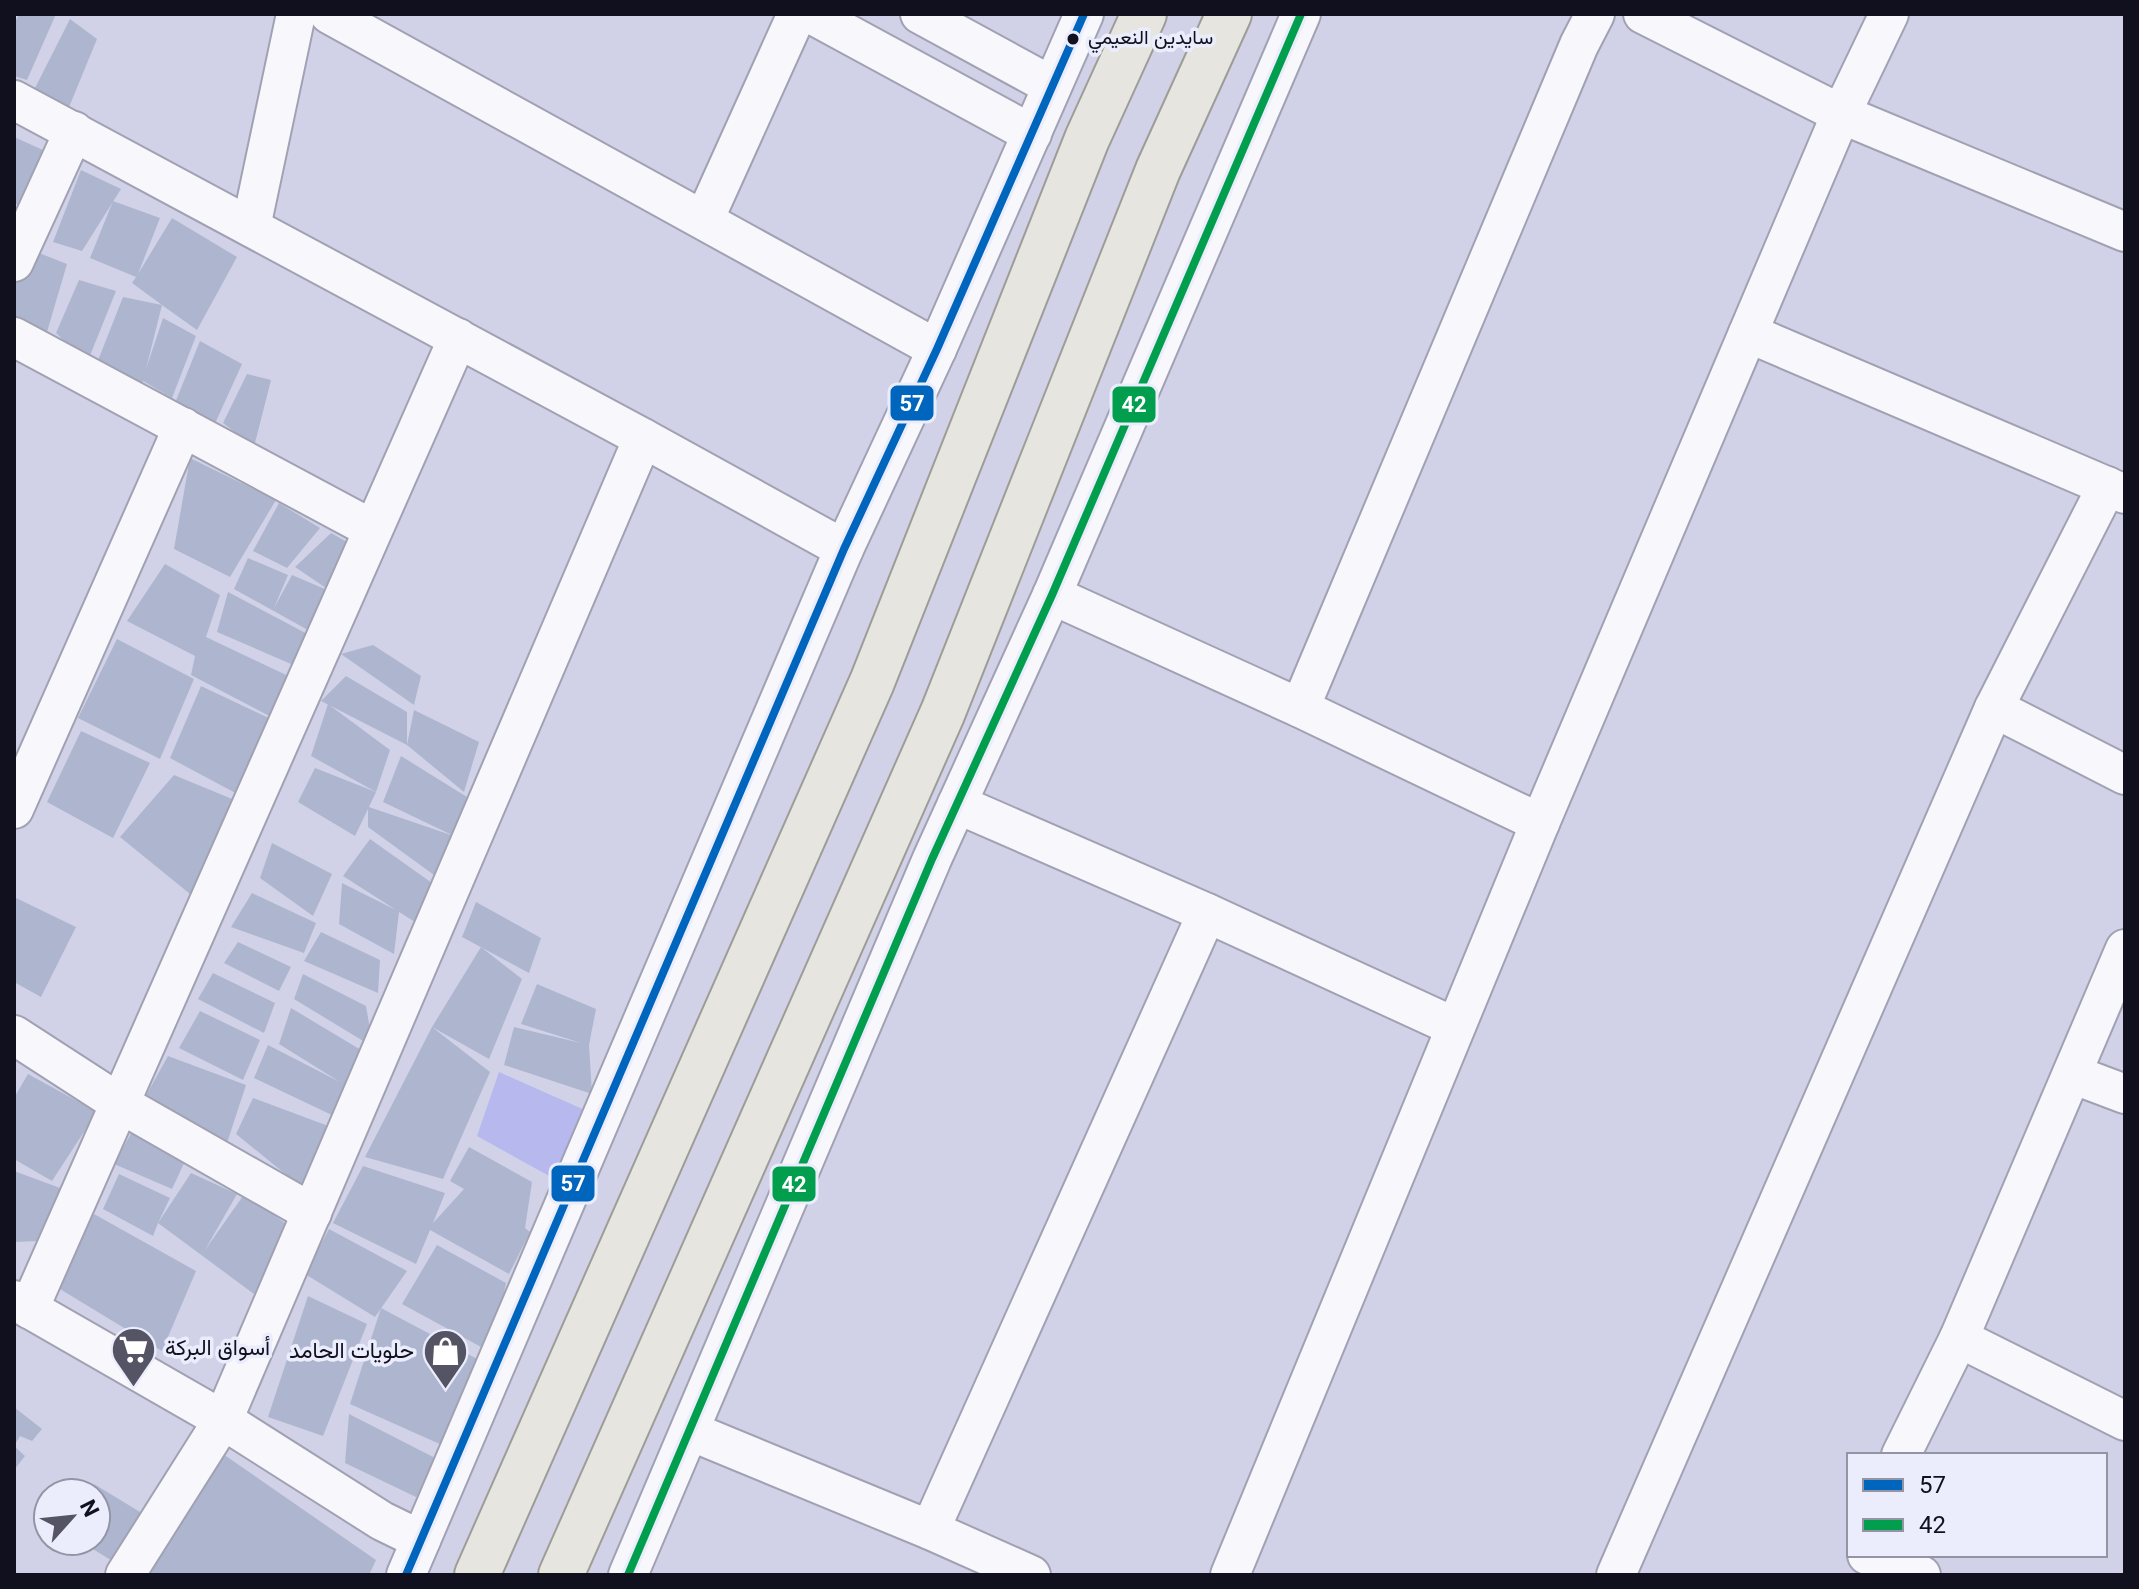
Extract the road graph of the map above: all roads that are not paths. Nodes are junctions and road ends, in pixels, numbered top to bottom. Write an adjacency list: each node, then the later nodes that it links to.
1 (296, 14): 19 (street)
2 (329, 14): 18 (street)
3 (797, 14): 18 (street)
4 (811, 14): 17 (street)
5 (920, 14): 13 (street)
6 (1084, 14): 13 (street)
7 (1144, 14): 59 (main road)
8 (1229, 14): 45 (main road)
9 (1301, 14): 31 (street)
10 (1595, 14): 32 (street)
11 (1643, 14): 15 (street)
12 (1889, 14): 15 (street)
13 (1052, 86): 17 (street)
14 (14, 100): 16 (street)
15 (1841, 114): 20 (street); 22 (street)
16 (74, 131): 19 (street); 21 (street)
17 (1032, 134): 25 (street)
18 (704, 220): 25 (street)
19 (251, 227): 24 (street)
20 (2125, 232)
21 (14, 262)
22 (1748, 333): 28 (street); 37 (street)
23 (14, 337): 26 (street)
24 (458, 338): 27 (street); 29 (street)
25 (937, 349): 30 (street)
26 (183, 427): 29 (street); 36 (street)
27 (643, 438): 30 (street); 46 (street)
28 (2116, 490): 33 (street)
29 (372, 529): 44 (street)
30 (844, 549): 55 (street)
31 (1052, 595): 32 (street); 35 (street)
32 (1300, 708): 37 (street)
33 (1994, 708): 34 (street); 64 (street)
34 (2125, 775)
35 (957, 804): 38 (street); 47 (street)
36 (14, 809)
37 (1540, 823): 40 (street)
38 (1207, 913): 40 (street); 54 (street)
39 (2125, 949): 42 (street)
40 (1455, 1027): 63 (street)
41 (14, 1035): 44 (street)
42 (2072, 1074): 43 (street); 49 (street)
43 (2125, 1094)
44 (119, 1103): 46 (street); 48 (street)
45 (731, 1190): 47 (street); 60 (main road)
46 (312, 1213): 50 (street)
47 (782, 1214): 52 (street)
48 (21, 1305): 50 (street)
49 (1959, 1338): 51 (street); 53 (street)
50 (223, 1420): 55 (street); 57 (street)
51 (2125, 1421)
52 (690, 1431): 54 (street); 61 (street)
53 (1902, 1453)
54 (930, 1530): 62 (street)
55 (421, 1540): 58 (street)
56 (1872, 1557): 65 (street)
57 (125, 1575)
58 (406, 1575)
59 (477, 1575)
60 (561, 1575)
61 (628, 1575)
62 (1031, 1575)
63 (1230, 1575)
64 (1616, 1575)
65 (1921, 1575)

